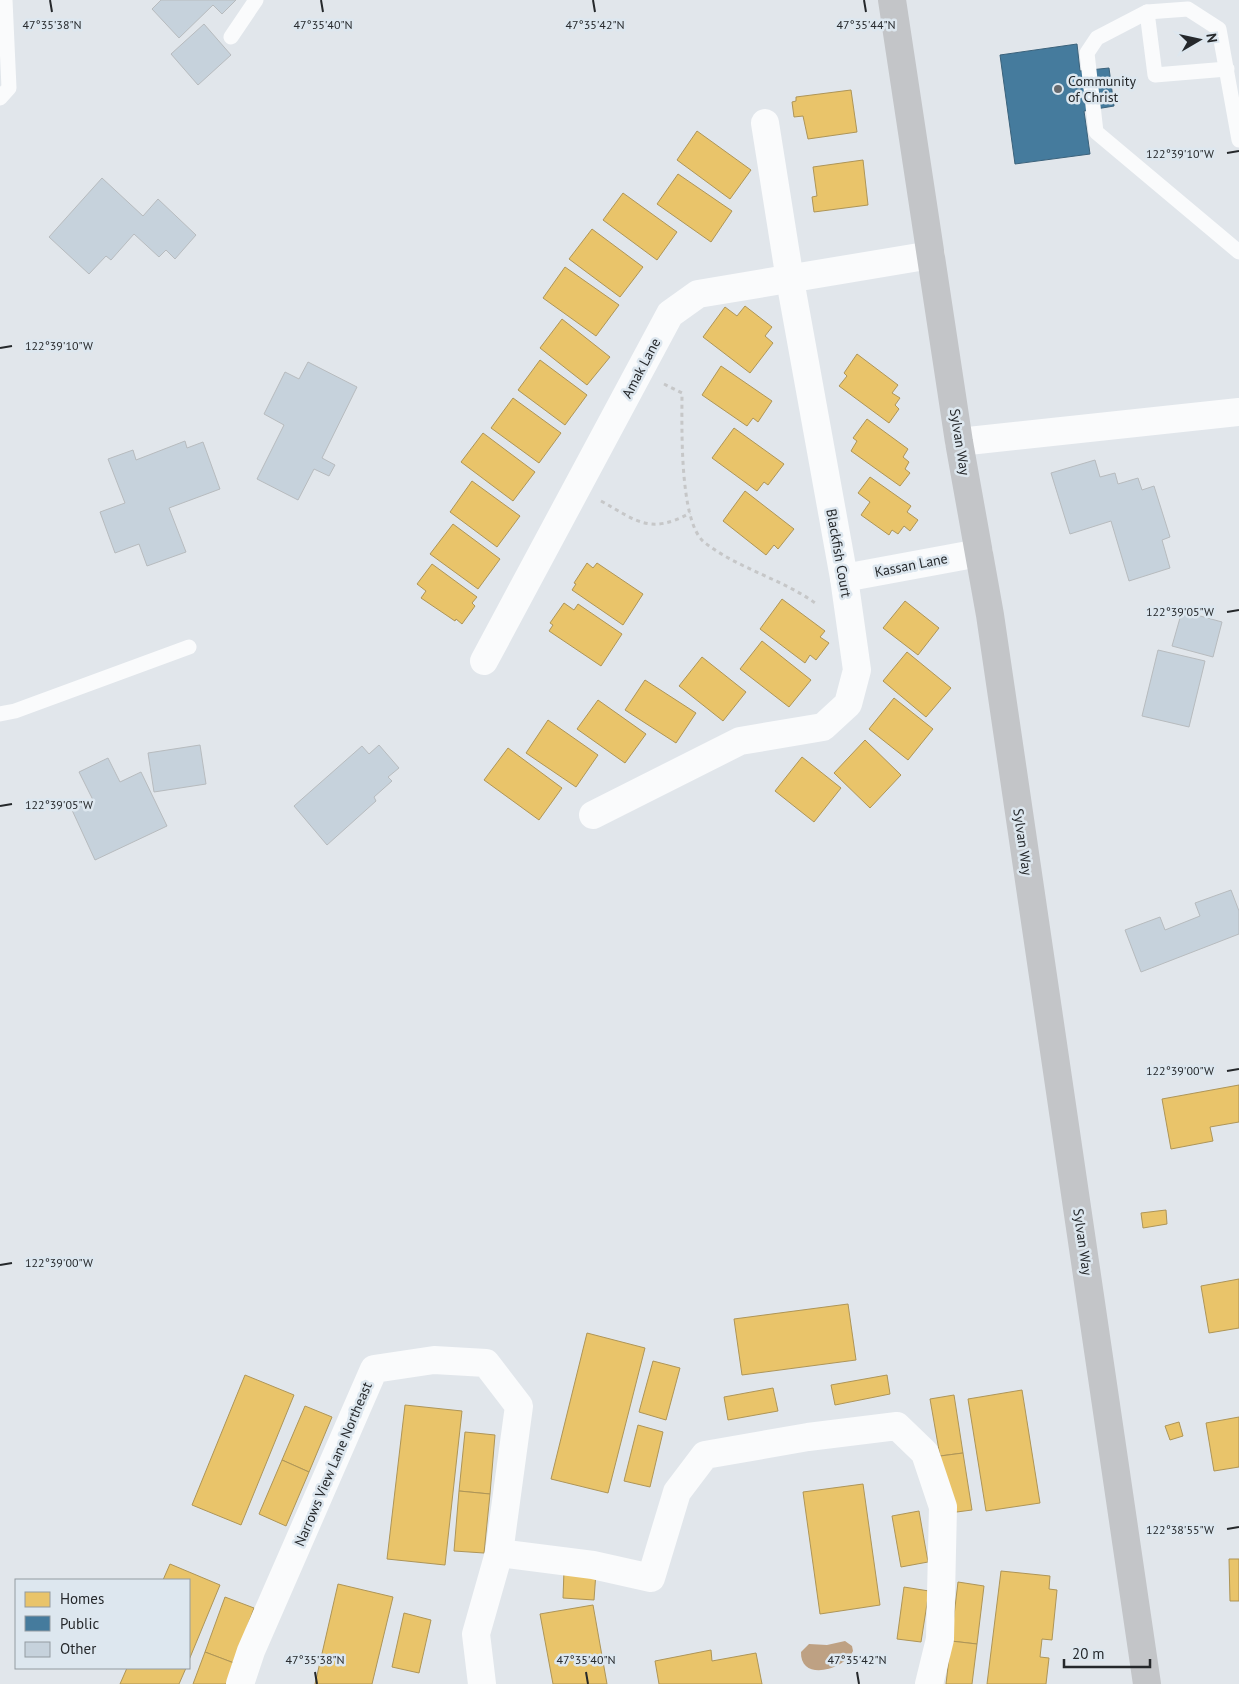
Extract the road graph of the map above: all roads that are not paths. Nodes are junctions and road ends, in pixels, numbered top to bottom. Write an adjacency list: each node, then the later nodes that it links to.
1 (5, 0): 7 (lane)
2 (256, 0): 5 (lane)
3 (892, 0): 11 (main road, Sylvan Way)
4 (1147, 12): 6 (lane); 6 (lane); 10 (lane)
5 (230, 37)
6 (1227, 70): 9 (lane)
7 (0, 98)
8 (765, 123): 12 (street, Blackfish Court)
9 (1239, 140)
10 (1239, 252)
11 (931, 255): 12 (street, Amak Lane); 14 (main road, Sylvan Way)
12 (790, 280): 16 (street, Blackfish Court); 18 (street, Amak Lane)
13 (1239, 412): 14 (street)
14 (960, 442): 15 (main road, Sylvan Way)
15 (979, 552): 16 (street, Kassan Lane); 25 (main road, Sylvan Way)
16 (844, 578): 20 (street, Blackfish Court)
17 (189, 646): 19 (lane)
18 (484, 660)
19 (0, 714)
20 (593, 815)
21 (499, 1553): 22 (street, Narrows View Lane Northeast); 23 (street, Narrows View Lane Northeast); 24 (street)
22 (240, 1684)
23 (482, 1684)
24 (929, 1684)
25 (1147, 1684)

